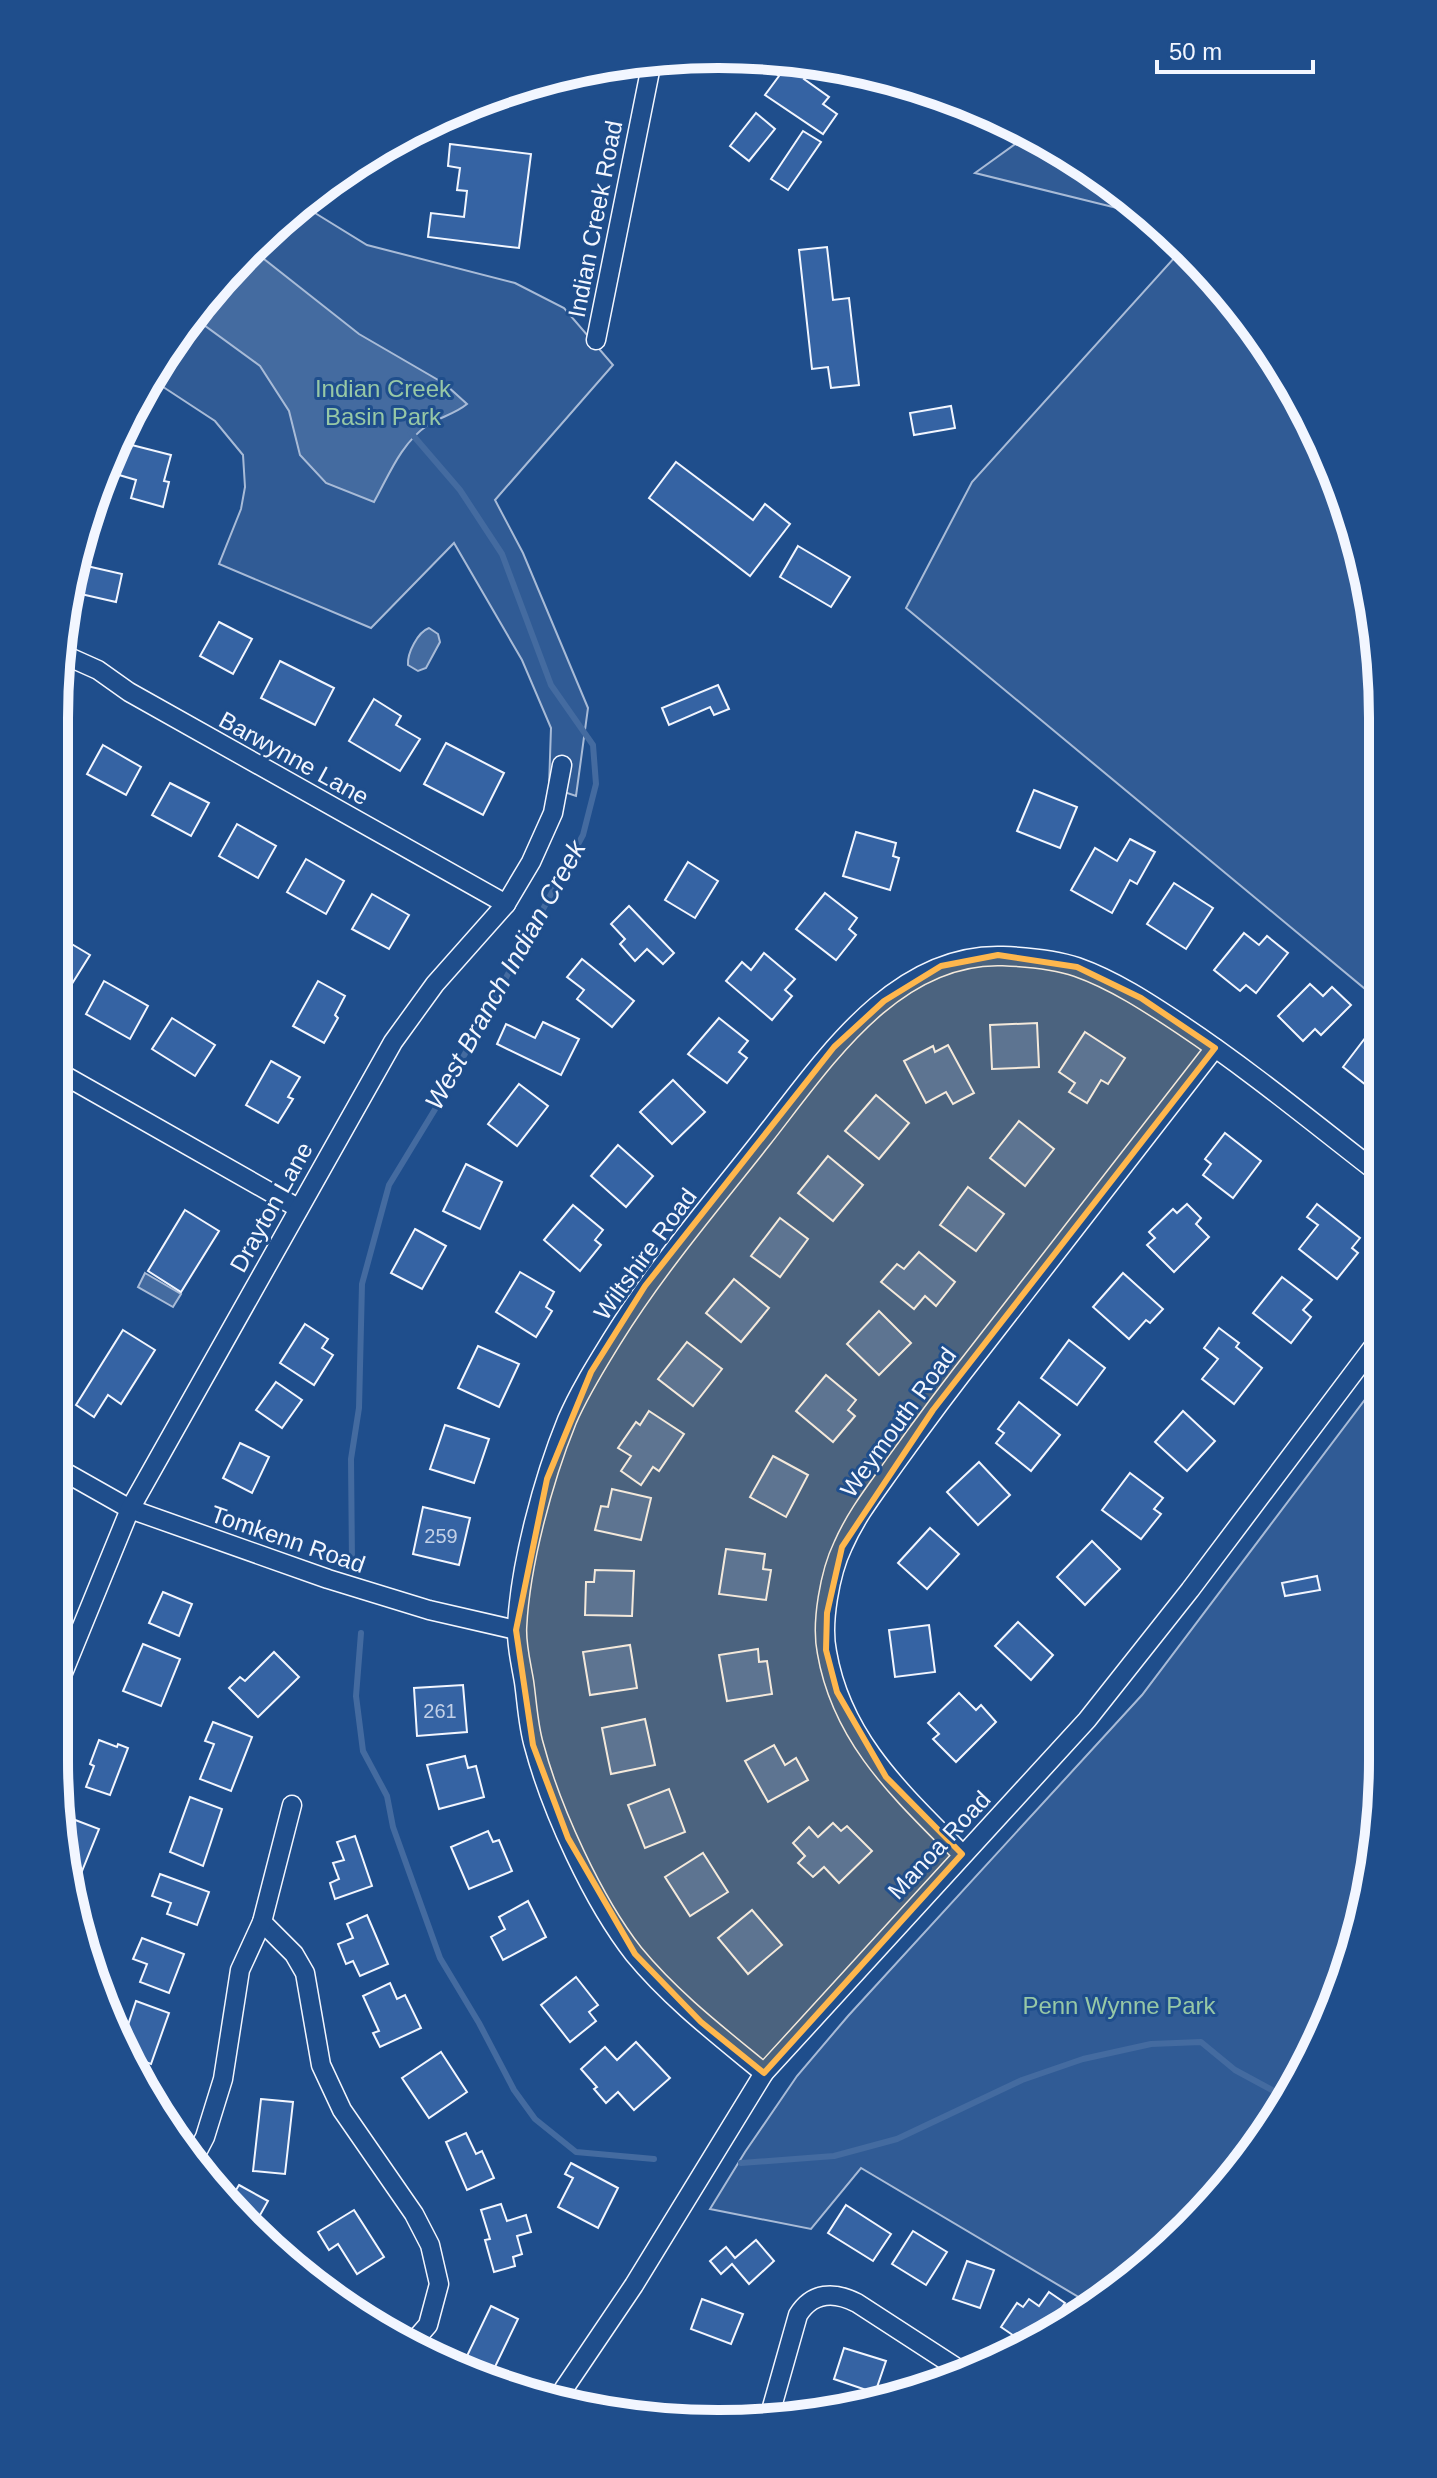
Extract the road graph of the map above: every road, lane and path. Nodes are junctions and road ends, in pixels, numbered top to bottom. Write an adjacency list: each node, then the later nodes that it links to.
1 (650, 72): 2 (street, Indian Creek Road)
2 (596, 340)
3 (71, 658): 5 (street, Barwynne Lane)
4 (562, 765): 5 (street, Drayton Lane)
5 (506, 904): 9 (street, Drayton Lane)
6 (1215, 1048): 8 (street, Wiltshire Road); 13 (street, Wiltshire Road); 16 (street, Weymouth Road)
7 (68, 1077): 9 (street)
8 (1369, 1166)
9 (298, 1208): 12 (street, Drayton Lane)
10 (1369, 1352): 16 (street, Manoa Road)
11 (68, 1474): 12 (street, Tomkenn Road)
12 (130, 1509): 13 (street, Tomkenn Road); 14 (street, Drayton Lane)
13 (516, 1630): 18 (street, Wiltshire Road)
14 (68, 1661)
15 (292, 1805): 17 (street)
16 (962, 1854): 18 (street, Manoa Road)
17 (262, 1922): 19 (street); 20 (street)
18 (764, 2073): 22 (street, Manoa Road)
19 (198, 2150)
20 (418, 2336)
21 (953, 2365): 23 (street)
22 (562, 2391)
23 (772, 2408)

